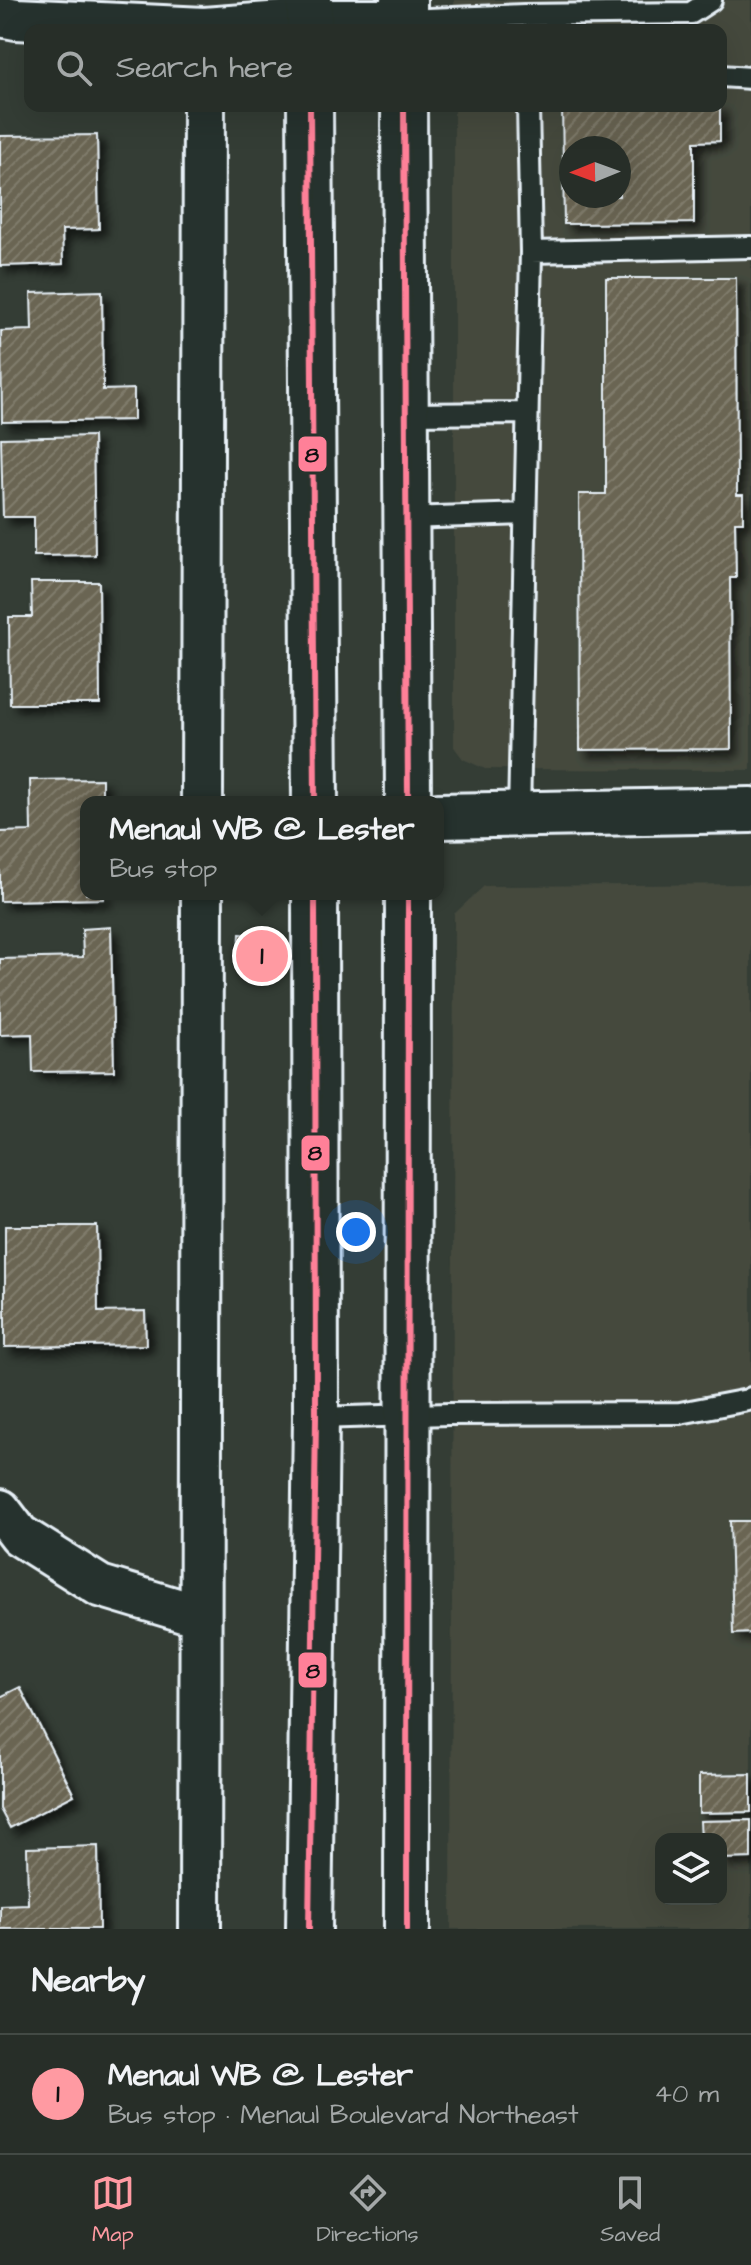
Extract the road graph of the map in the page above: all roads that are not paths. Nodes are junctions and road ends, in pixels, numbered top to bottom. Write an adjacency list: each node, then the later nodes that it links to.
1 (711, 0): 2 (lane)
2 (524, 8): 5 (lane)
3 (0, 16): 6 (street)
4 (309, 17): 5 (street); 6 (street)
5 (404, 17)
6 (204, 19)
7 (727, 76): 8 (lane)
8 (751, 78)
9 (204, 112): 19 (street)
10 (310, 112): 20 (main road)
11 (404, 112): 16 (main road)
12 (528, 112): 14 (lane)
13 (751, 247): 14 (lane)
14 (531, 252): 15 (lane)
15 (527, 413): 16 (lane); 17 (lane)
16 (407, 414): 18 (main road)
17 (525, 514): 18 (lane); 23 (lane)
18 (406, 518): 21 (main road)
19 (202, 796)
20 (315, 796)
21 (408, 796)
22 (751, 810): 23 (main road)
23 (519, 814): 24 (main road)
24 (444, 816)
25 (202, 900): 32 (street)
26 (315, 900): 30 (main road)
27 (408, 900): 29 (main road)
28 (751, 1398): 29 (lane)
29 (408, 1415): 30 (lane); 35 (main road)
30 (316, 1418): 34 (main road)
31 (0, 1510): 32 (street)
32 (200, 1616): 33 (street)
33 (200, 1929)
34 (309, 1929)
35 (407, 1929)

